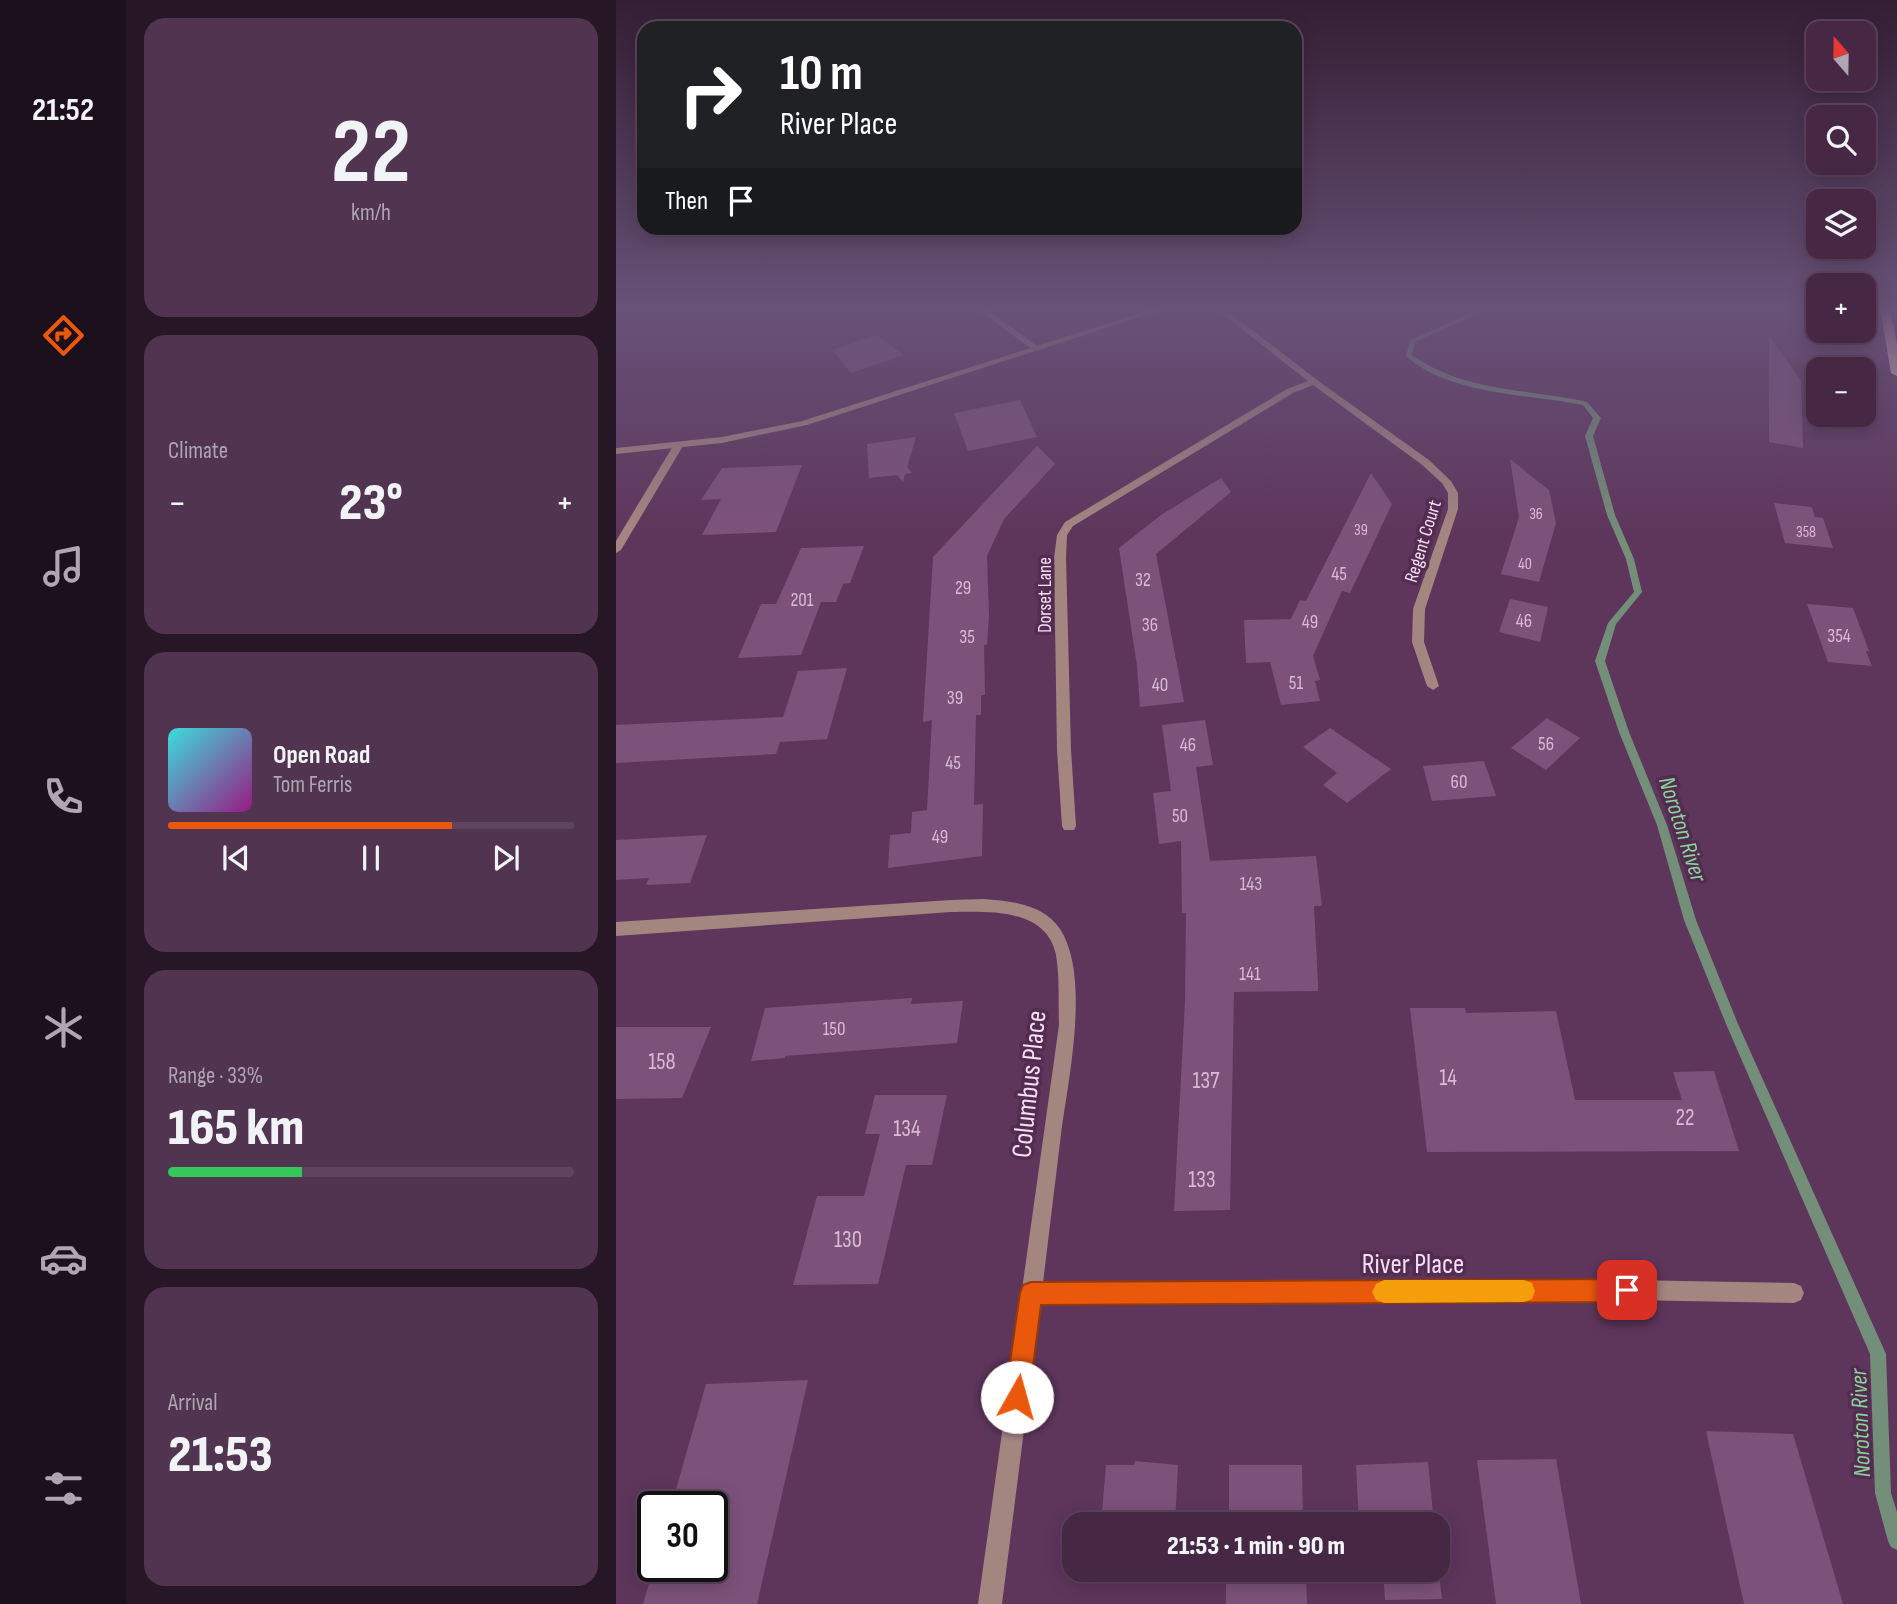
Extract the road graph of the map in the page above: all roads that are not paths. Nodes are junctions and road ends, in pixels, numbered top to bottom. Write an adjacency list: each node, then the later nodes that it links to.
1 (928, 383): 4 (street)
2 (1312, 383): 8 (street, Dorset Lane)
3 (1315, 383): 7 (street, Regent Court)
4 (678, 446): 5 (street); 6 (street)
5 (616, 451)
6 (616, 550)
7 (1433, 686)
8 (1069, 826)
9 (616, 929): 10 (street, Columbus Place)
10 (1031, 1293): 11 (street, River Place); 12 (street, Columbus Place)
11 (1794, 1293)
12 (990, 1604)

